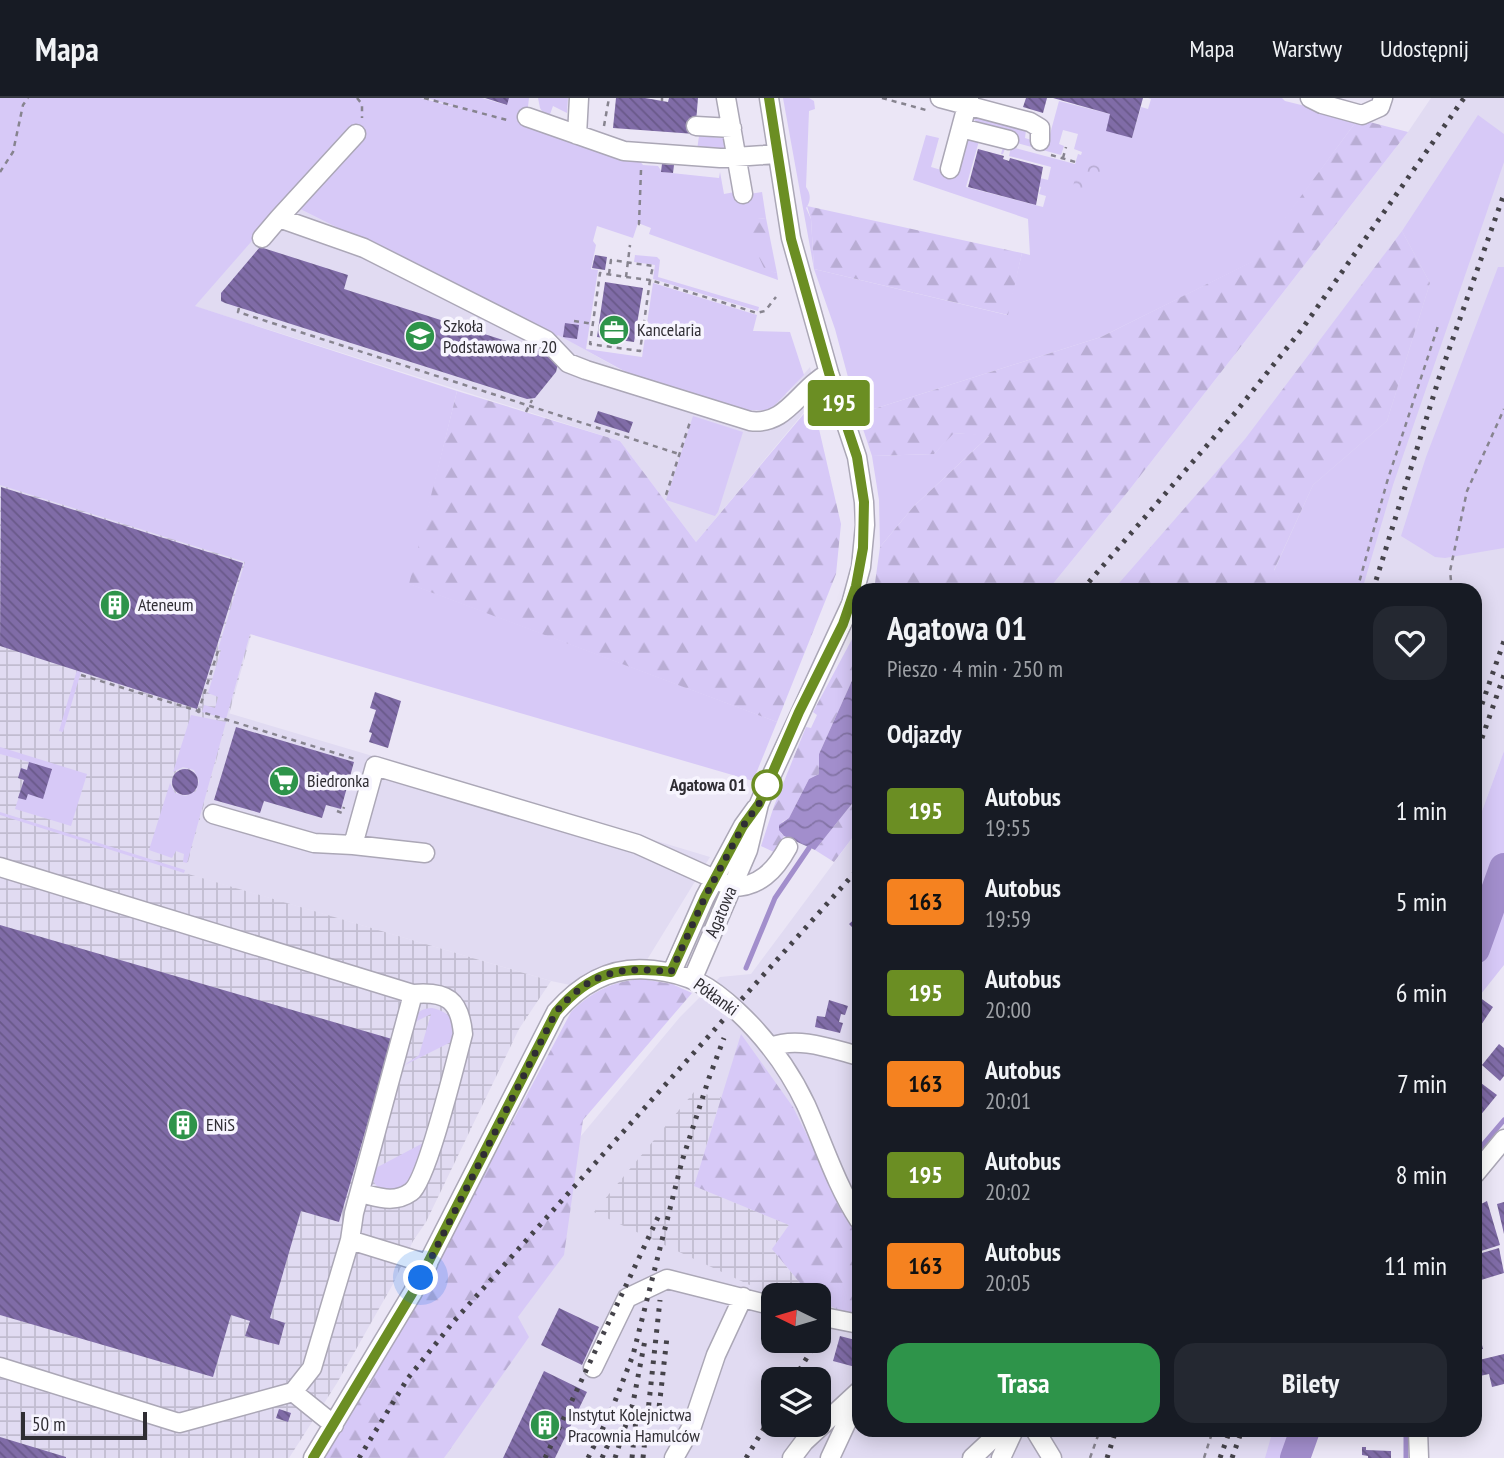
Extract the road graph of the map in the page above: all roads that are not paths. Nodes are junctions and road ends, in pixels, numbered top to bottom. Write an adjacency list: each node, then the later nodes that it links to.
1 (579, 98): 12 (street)
2 (726, 98): 10 (street)
3 (769, 98): 16 (street, Agatowa)
4 (1383, 98): 6 (street)
5 (968, 101): 7 (street); 11 (street); 15 (street)
6 (1332, 102)
7 (934, 104)
8 (522, 120): 12 (street)
9 (696, 127): 10 (street)
10 (732, 128): 17 (street)
11 (961, 128): 14 (street); 18 (street)
12 (576, 131): 17 (street)
13 (356, 134): 20 (street)
14 (1009, 140)
15 (1040, 141)
16 (778, 154): 17 (street); 22 (street, Agatowa)
17 (737, 158): 19 (street)
18 (950, 169)
19 (743, 194)
20 (279, 218): 21 (street); 22 (street)
21 (262, 237)
22 (829, 373): 23 (street, Agatowa)
23 (856, 583)
24 (852, 596): 25 (street, Agatowa)
25 (759, 804): 31 (street, Agatowa); 32 (street, Agatowa)
26 (213, 814): 27 (street)
27 (353, 845): 29 (street); 31 (street)
28 (788, 848): 32 (street)
29 (425, 853)
30 (0, 867): 35 (street)
31 (715, 879): 32 (street); 33 (street, Agatowa)
32 (732, 887): 34 (street, Agatowa)
33 (671, 972): 34 (street, Półłanki); 43 (street, Półłanki)
34 (693, 978): 36 (street, Półłanki)
35 (413, 994): 40 (street); 40 (street)
36 (771, 1047): 37 (street); 41 (street, Półłanki)
37 (852, 1054)
38 (1504, 1139): 39 (street)
39 (1482, 1166)
40 (360, 1193): 42 (street)
41 (852, 1208)
42 (350, 1240): 43 (street); 50 (street)
43 (428, 1264): 53 (street, Półłanki)
44 (743, 1297): 45 (street); 49 (street); 59 (street)
45 (761, 1302)
46 (831, 1318): 47 (street)
47 (852, 1323)
48 (0, 1367): 50 (street)
49 (593, 1368)
50 (293, 1392): 53 (street)
51 (852, 1400): 60 (street)
52 (852, 1409): 61 (street)
53 (334, 1425): 58 (street, Półłanki)
54 (994, 1437): 62 (street)
55 (1011, 1437): 63 (street)
56 (1039, 1437): 64 (street)
57 (1418, 1437): 65 (street)
58 (313, 1458)
59 (674, 1458)
60 (792, 1458)
61 (830, 1458)
62 (972, 1458)
63 (1001, 1458)
64 (1052, 1458)
65 (1419, 1458)

